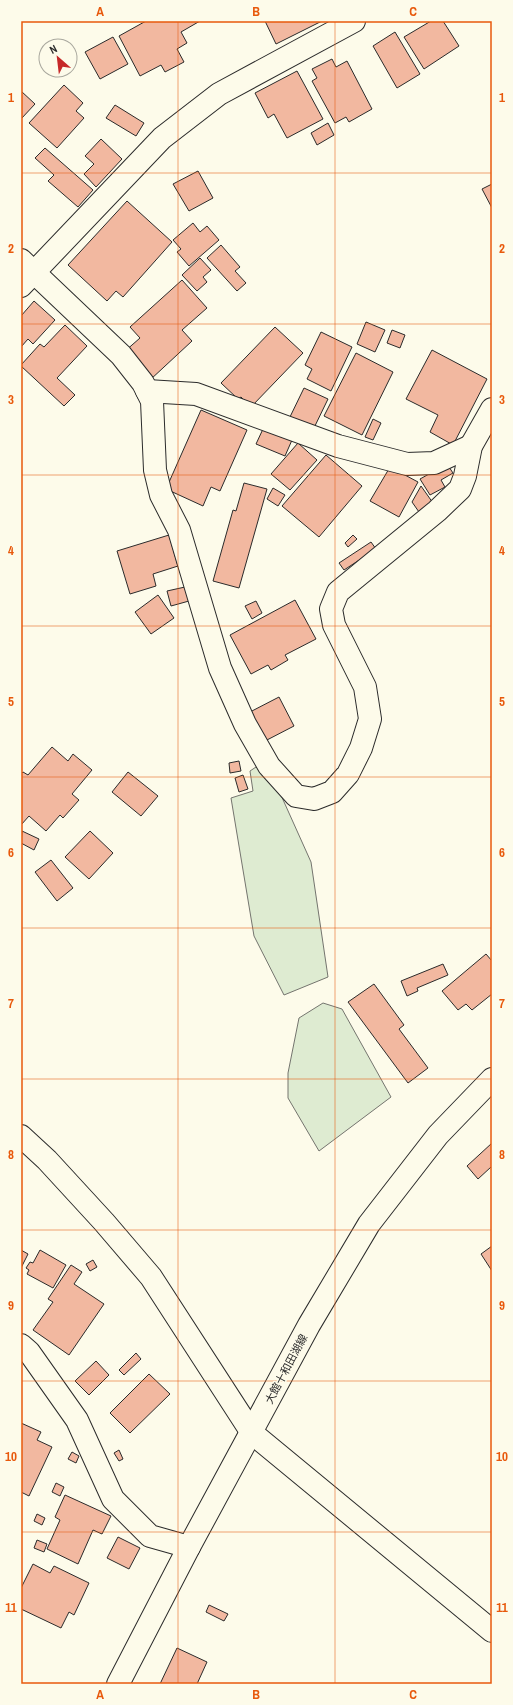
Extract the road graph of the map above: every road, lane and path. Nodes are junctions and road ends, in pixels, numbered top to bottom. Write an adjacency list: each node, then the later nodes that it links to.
1 (354, 21): 2 (street)
2 (25, 272): 3 (street)
3 (147, 391): 5 (street); 5 (street)
4 (492, 409): 5 (street)
5 (471, 446)
6 (492, 1078): 9 (street, 大館十和田湖線)
7 (21, 1136): 9 (street)
8 (24, 1356): 10 (street)
9 (252, 1433): 10 (street, 大館十和田湖線); 11 (street)
10 (189, 1547): 12 (street, 大館十和田湖線)
11 (492, 1631)
12 (118, 1684)

